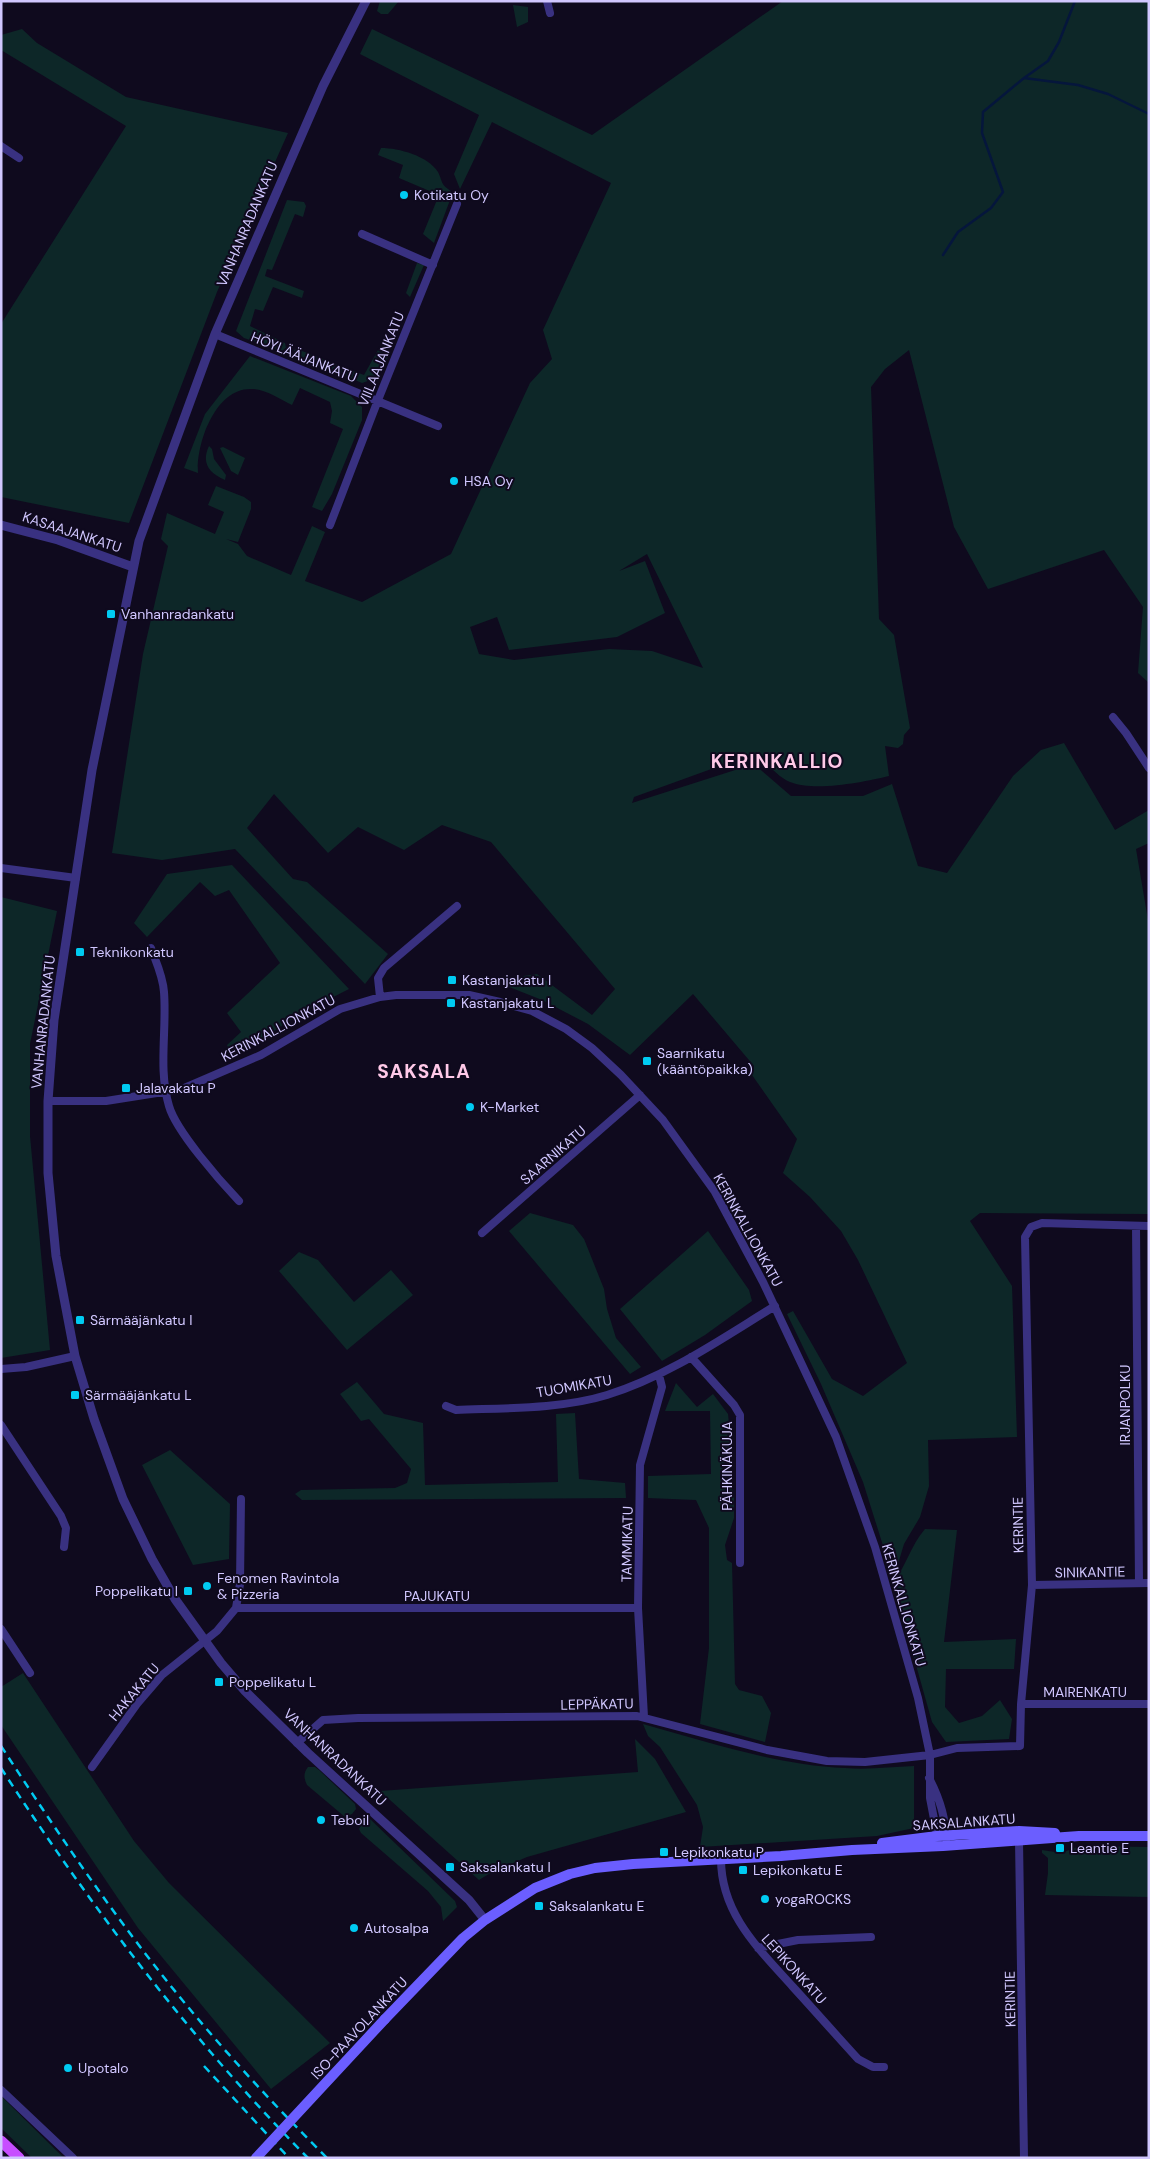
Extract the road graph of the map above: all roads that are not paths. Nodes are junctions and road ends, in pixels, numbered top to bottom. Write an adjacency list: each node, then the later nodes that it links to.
1 (366, 1): 9 (street, VANHANRADANKATU)
2 (547, 1): 3 (street)
3 (550, 14)
4 (1, 146): 5 (street)
5 (19, 158)
6 (457, 204): 8 (street, VIILAAJANKATU)
7 (362, 234): 8 (street)
8 (433, 265): 10 (street, VIILAAJANKATU)
9 (215, 334): 10 (street, HÖYLÄÄJANKATU); 14 (street, VANHANRADANKATU)
10 (378, 400): 11 (street, HÖYLÄÄJANKATU); 12 (street, VIILAAJANKATU)
11 (438, 426)
12 (330, 525)
13 (1, 526): 14 (street, KASAAJANKATU)
14 (133, 567): 18 (street, VANHANRADANKATU)
15 (1113, 717): 16 (street)
16 (1149, 768)
17 (1, 868): 18 (street)
18 (76, 878): 24 (street, VANHANRADANKATU)
19 (457, 906): 21 (street)
20 (151, 948): 22 (street)
21 (380, 997): 22 (street, KERINKALLIONKATU); 23 (street, KERINKALLIONKATU)
22 (166, 1092): 24 (street, KERINKALLIONKATU); 25 (street)
23 (640, 1095): 28 (street, SAARNIKATU); 29 (street, KERINKALLIONKATU)
24 (48, 1101): 30 (street, VANHANRADANKATU)
25 (239, 1201)
26 (1136, 1226): 27 (street); 40 (street, IRJANPOLKU); 41 (street, KERINTIE)
27 (1149, 1226)
28 (482, 1233)
29 (775, 1306): 31 (street, TUOMIKATU); 51 (street, KERINKALLIONKATU)
30 (75, 1356): 32 (street); 45 (street, VANHANRADANKATU)
31 (690, 1357): 33 (street, TUOMIKATU); 38 (street, PÄHKINÄKUJA)
32 (1, 1369)
33 (659, 1375): 34 (street, TUOMIKATU); 43 (street, TAMMIKATU)
34 (446, 1406)
35 (1, 1424): 37 (street)
36 (241, 1499): 42 (street)
37 (64, 1546)
38 (740, 1563)
39 (1149, 1583): 40 (street, SINIKANTIE)
40 (1139, 1584): 41 (street, SINIKANTIE)
41 (1032, 1585): 47 (street, KERINTIE)
42 (236, 1608): 43 (street, PAJUKATU); 45 (street, HAKAKATU)
43 (638, 1608): 49 (street, TAMMIKATU)
44 (1, 1629): 46 (street)
45 (204, 1640): 50 (street, VANHANRADANKATU); 52 (street, HAKAKATU)
46 (30, 1673)
47 (1021, 1704): 48 (street, MAIRENKATU); 51 (street, KERINTIE)
48 (1149, 1704)
49 (644, 1716): 50 (street, LEPPÄKATU); 51 (street, LEPPÄKATU)
50 (297, 1743): 60 (street, VANHANRADANKATU)
51 (930, 1755): 53 (street, KERINKALLIONKATU)
52 (92, 1767)
53 (942, 1836): 54 (main road, SAKSALANKATU); 57 (street); 58 (main road, SAKSALANKATU)
54 (1080, 1836): 55 (main road, SAKSALANKATU); 56 (main road, SAKSALANKATU)
55 (1149, 1836)
56 (1019, 1841): 57 (main road, SAKSALANKATU); 69 (street, KERINTIE)
57 (942, 1846): 58 (main road, SAKSALANKATU)
58 (852, 1850): 59 (main road, SAKSALANKATU)
59 (722, 1859): 60 (main road, SAKSALANKATU); 62 (street, LEPIKONKATU)
60 (485, 1920): 68 (main road, ISO-PAAVOLANKATU, bridge)
61 (871, 1937): 62 (street)
62 (758, 1948): 63 (street, LEPIKONKATU)
63 (884, 2067)
64 (1, 2090): 67 (street)
65 (1, 2141): 66 (main road)
66 (19, 2158)
67 (73, 2158)
68 (256, 2158)
69 (1024, 2158)

